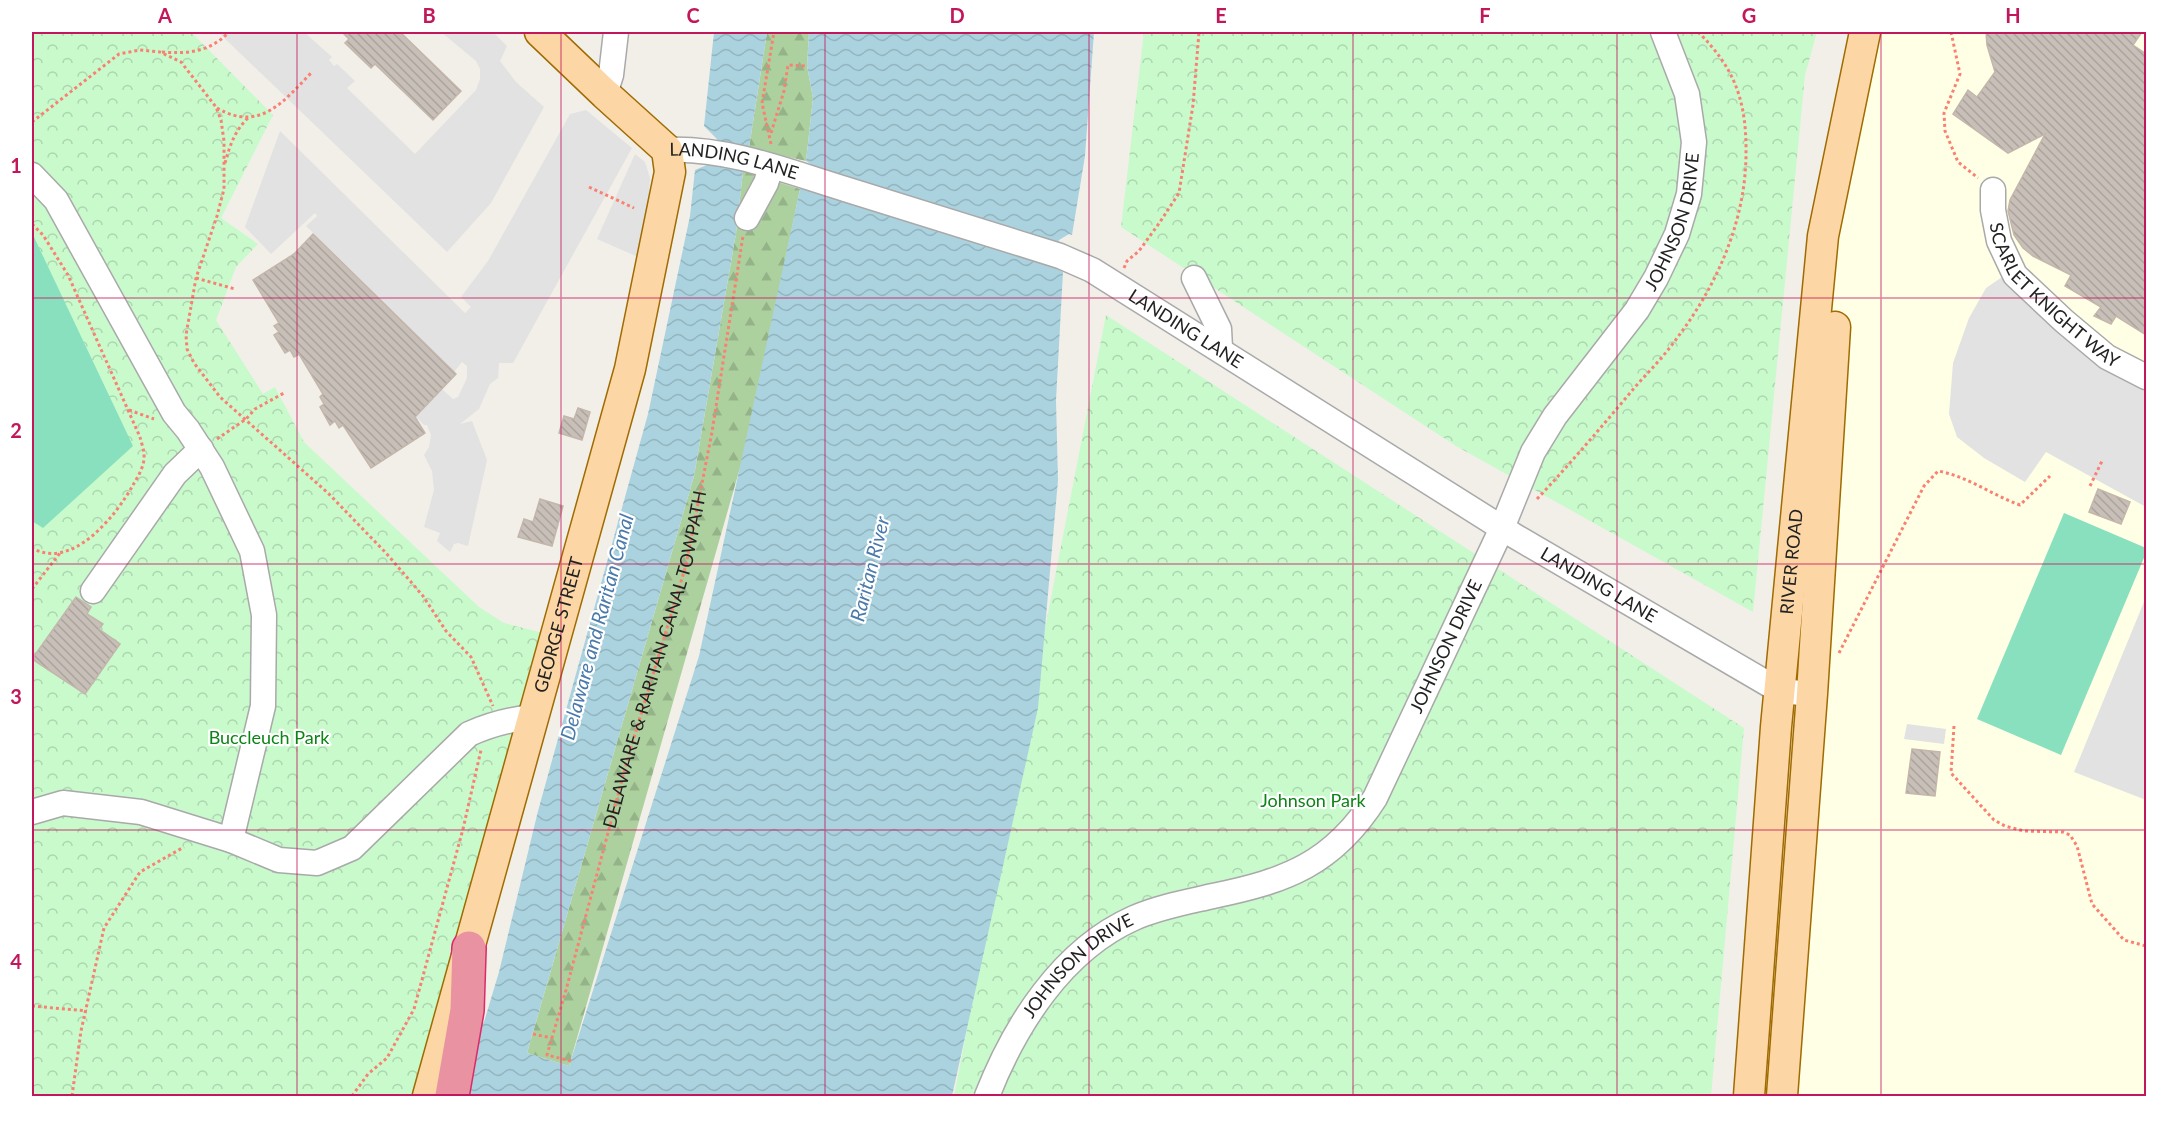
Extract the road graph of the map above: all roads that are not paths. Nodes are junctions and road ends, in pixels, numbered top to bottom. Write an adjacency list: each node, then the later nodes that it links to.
1 (540, 32): 5 (main road, LANDING LANE)
2 (616, 32): 5 (street)
3 (1663, 32): 15 (street, JOHNSON DRIVE)
4 (1865, 32): 17 (main road, RIVER ROAD); 18 (main road, RIVER ROAD)
5 (605, 94): 6 (main road, LANDING LANE)
6 (667, 150): 7 (street, LANDING LANE); 19 (main road, GEORGE STREET)
7 (769, 159): 10 (street); 12 (street, LANDING LANE)
8 (32, 175): 14 (street)
9 (1992, 190): 13 (street, SCARLET KNIGHT WAY)
10 (747, 218)
11 (1194, 278): 12 (street)
12 (1220, 348): 15 (street, LANDING LANE)
13 (2146, 377)
14 (201, 449): 16 (street); 21 (street)
15 (1502, 528): 17 (street, LANDING LANE); 25 (street, JOHNSON DRIVE)
16 (93, 591)
17 (1780, 691): 18 (street, LANDING LANE); 26 (main road, RIVER ROAD)
18 (1812, 694): 27 (main road, RIVER ROAD)
19 (534, 717): 21 (street); 22 (main road, GEORGE STREET)
20 (32, 812): 21 (street)
21 (231, 840)
22 (470, 948): 23 (main road, GEORGE STREET); 24 (highway)
23 (428, 1096)
24 (452, 1096)
25 (987, 1096)
26 (1749, 1096)
27 (1782, 1096)

